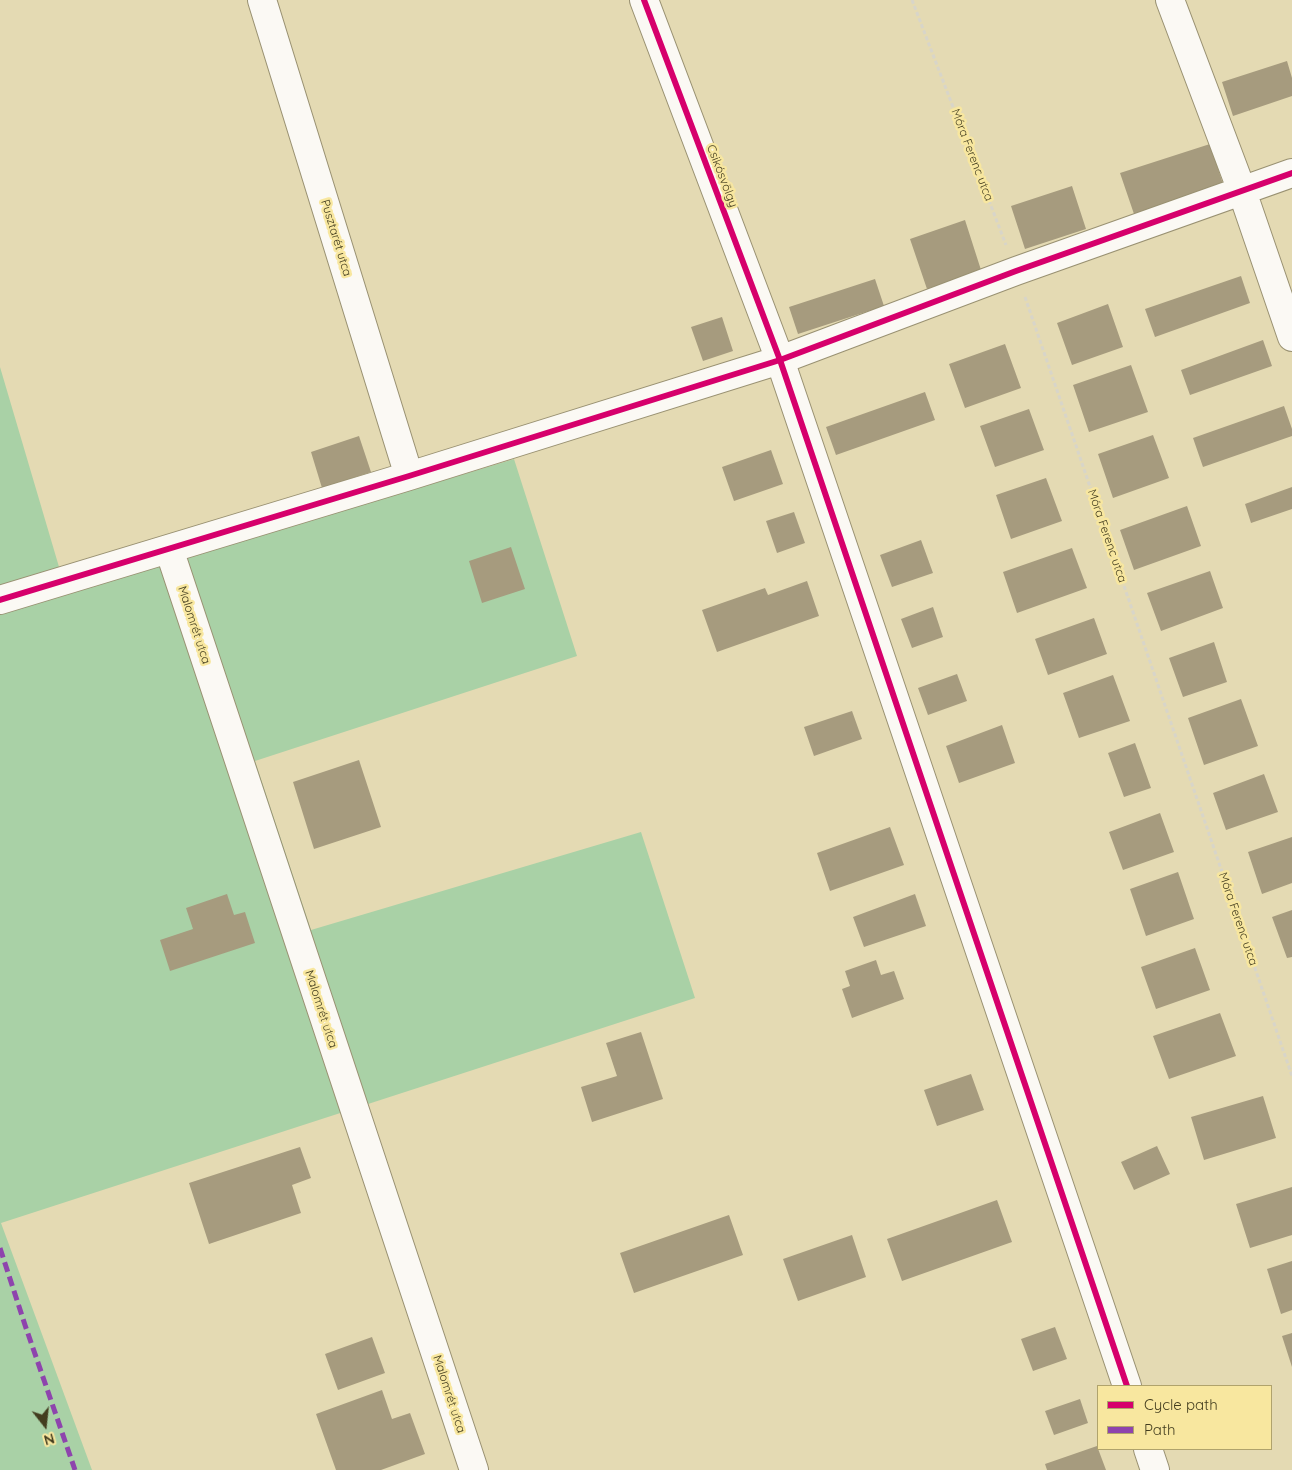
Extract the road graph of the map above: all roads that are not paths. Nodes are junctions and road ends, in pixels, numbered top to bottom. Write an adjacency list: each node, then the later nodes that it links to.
1 (262, 0): 8 (street, Pusztarét utca)
2 (644, 0): 7 (street, Csikósvölgy)
3 (1170, 0): 5 (street)
4 (1292, 173): 5 (street)
5 (1242, 191): 6 (street); 7 (street)
6 (1292, 337)
7 (780, 360): 8 (street); 11 (street, Csikósvölgy)
8 (409, 476): 9 (street)
9 (169, 549): 10 (street); 13 (street, Malomrét utca)
10 (0, 600)
11 (1127, 1385)
12 (1148, 1450): 14 (street)
13 (474, 1470)
14 (1155, 1470)

